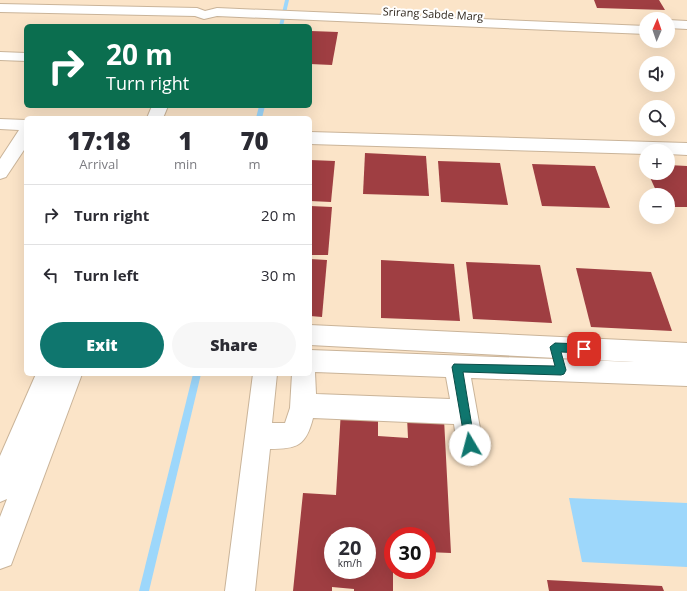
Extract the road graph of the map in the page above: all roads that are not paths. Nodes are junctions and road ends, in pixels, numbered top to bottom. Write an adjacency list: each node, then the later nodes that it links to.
1 (0, 4): 3 (street)
2 (0, 8): 3 (street)
3 (155, 9): 4 (street)
4 (208, 12): 5 (street)
5 (550, 23): 6 (street); 9 (street)
6 (639, 23)
7 (687, 25): 8 (street)
8 (675, 27)
9 (639, 29)
10 (675, 29): 11 (street)
11 (687, 32)
12 (0, 56): 13 (street)
13 (24, 57)
14 (0, 124): 15 (street)
15 (24, 125)
16 (24, 136): 19 (street)
17 (312, 138): 18 (street)
18 (687, 149)
19 (0, 173)
20 (312, 335): 21 (street)
21 (349, 337): 22 (street); 25 (street)
22 (555, 347): 23 (street); 27 (street)
23 (687, 354)
24 (312, 361): 25 (street)
25 (349, 363): 26 (street)
26 (457, 367): 27 (street); 34 (street)
27 (561, 370): 28 (street)
28 (687, 375)
29 (47, 376): 37 (street)
30 (69, 376): 38 (street)
31 (265, 376): 35 (street)
32 (304, 376): 33 (street)
33 (301, 405): 34 (street); 35 (street)
34 (465, 412): 36 (street)
35 (258, 436): 39 (street)
36 (470, 445)
37 (0, 488)
38 (0, 554)
39 (240, 591)

